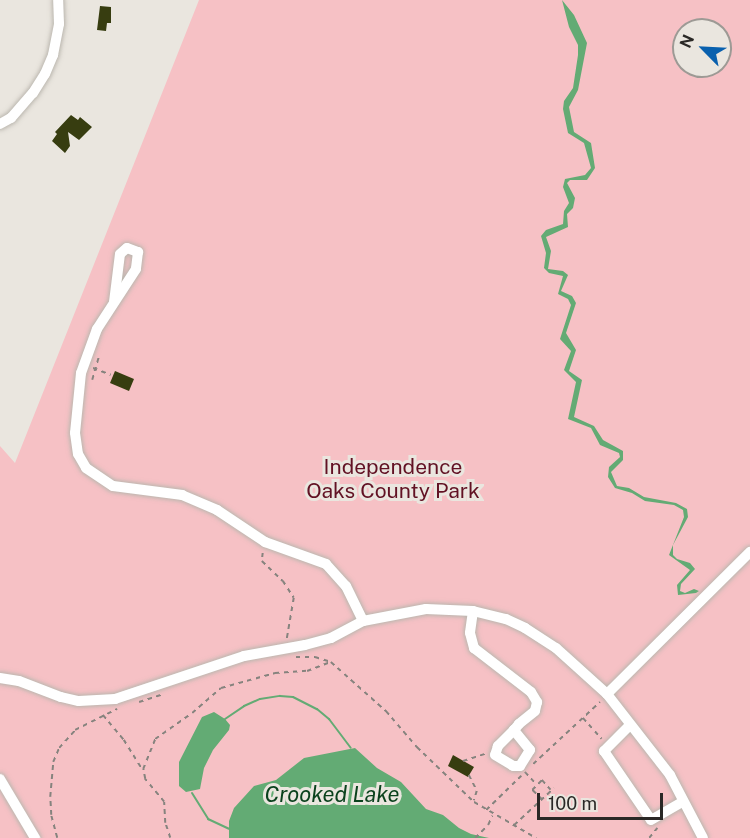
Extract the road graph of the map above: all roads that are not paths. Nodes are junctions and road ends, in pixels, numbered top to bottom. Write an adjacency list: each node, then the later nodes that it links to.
1 (58, 0): 2 (street)
2 (0, 124)
3 (114, 302): 6 (street)
4 (750, 552): 10 (street)
5 (473, 611): 6 (street); 10 (street); 12 (street)
6 (363, 621): 9 (street)
7 (0, 671): 9 (street)
8 (0, 678): 9 (street)
9 (19, 681)
10 (608, 694): 11 (street)
11 (630, 725): 14 (street); 14 (street)
12 (513, 730): 12 (street)
13 (0, 779): 15 (street)
14 (682, 802): 16 (street)
15 (35, 838)
16 (703, 838)

